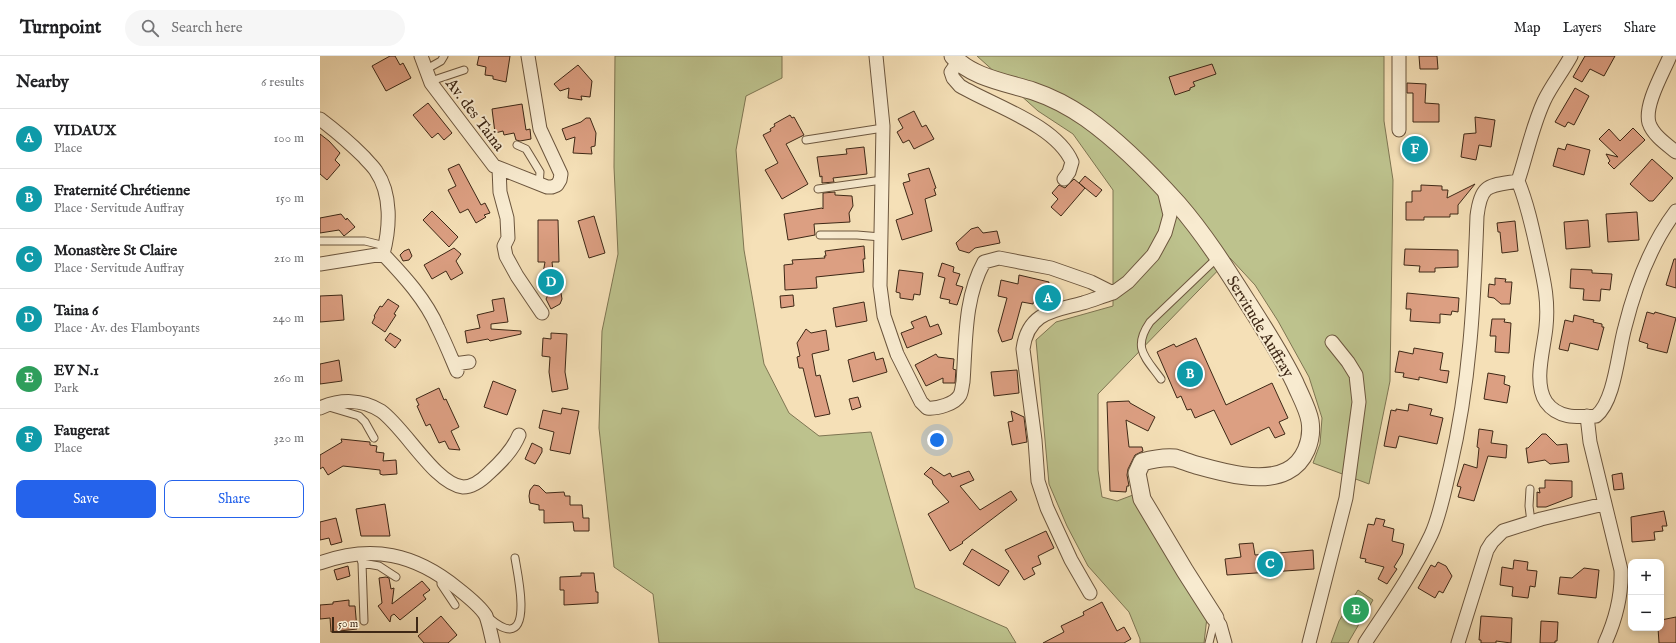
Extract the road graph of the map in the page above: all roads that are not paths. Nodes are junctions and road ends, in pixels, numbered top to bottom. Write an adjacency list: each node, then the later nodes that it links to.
1 (421, 56): 10 (street, Av. des Taina)
2 (444, 56): 10 (lane)
3 (528, 56): 21 (street)
4 (876, 56): 12 (street)
5 (1399, 56): 13 (street)
6 (1571, 56): 20 (street)
7 (1670, 56): 16 (street)
8 (955, 59): 18 (street); 23 (street, Servitude Auffray)
9 (464, 70): 10 (lane)
10 (428, 76): 17 (street, Av. des Taina)
11 (321, 121): 28 (street)
12 (883, 128): 14 (lane); 19 (street)
13 (1399, 130)
14 (806, 140)
15 (517, 145): 21 (lane)
16 (1676, 152)
17 (499, 168): 21 (street); 32 (street)
18 (1064, 179)
19 (882, 180): 22 (lane); 26 (street)
20 (1518, 181): 37 (street); 57 (street)
21 (540, 185)
22 (818, 188)
23 (1164, 190): 29 (street, Servitude Auffray); 31 (street)
24 (1676, 211): 37 (street)
25 (820, 235): 26 (lane)
26 (881, 237): 31 (street)
27 (320, 241): 28 (lane)
28 (384, 250): 30 (street); 34 (street)
29 (1218, 257): 35 (lane); 51 (street, Servitude Auffray)
30 (320, 264)
31 (1113, 293): 48 (street)
32 (542, 313)
33 (1332, 342): 56 (street)
34 (469, 362)
35 (1161, 379)
36 (322, 407): 38 (street); 39 (lane)
37 (1587, 416): 41 (street)
38 (519, 435)
39 (374, 438)
40 (1530, 489): 42 (lane)
41 (1604, 504): 42 (street); 59 (street)
42 (1531, 522): 58 (street)
43 (360, 558): 45 (street); 46 (street); 47 (lane); 52 (lane)
44 (515, 558): 50 (lane)
45 (320, 563)
46 (441, 576): 49 (lane); 50 (street)
47 (396, 577)
48 (1090, 593)
49 (455, 605)
50 (485, 616): 53 (street)
51 (1215, 618): 54 (lane); 55 (street)
52 (364, 620)
53 (493, 643)
54 (1209, 643)
55 (1225, 643)
56 (1309, 643)
57 (1365, 643)
58 (1458, 643)
59 (1605, 643)

